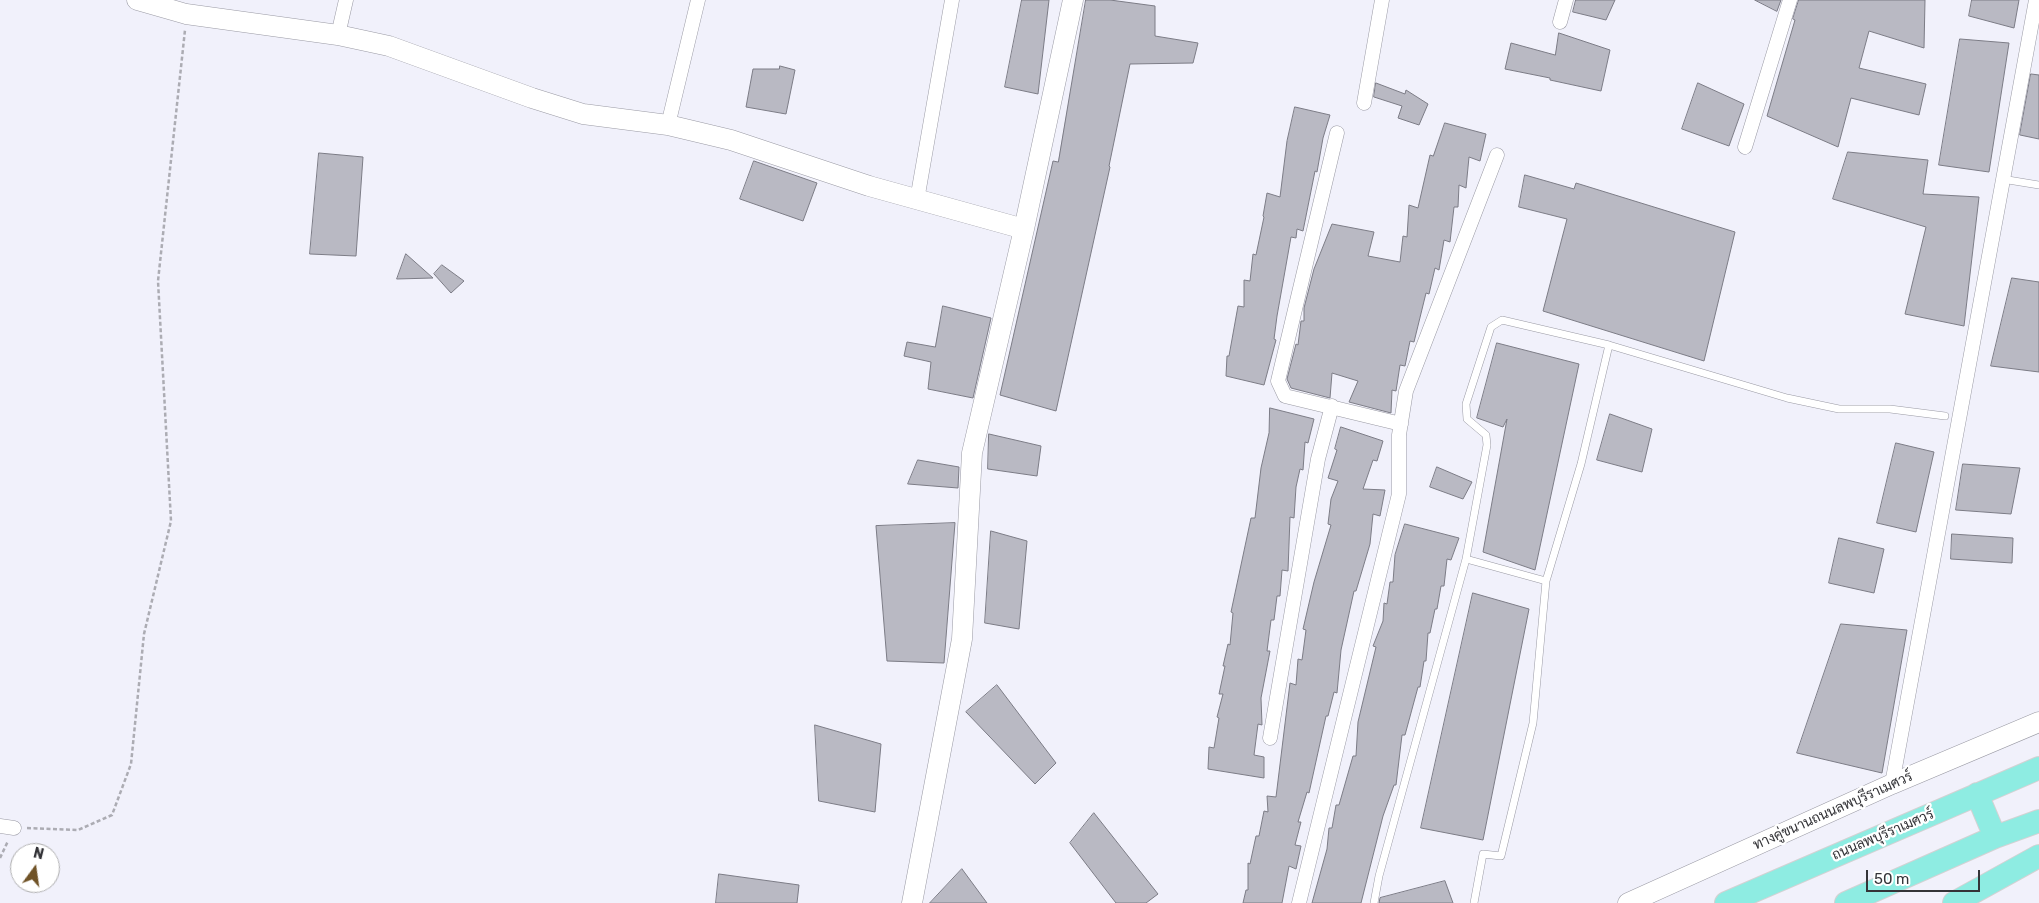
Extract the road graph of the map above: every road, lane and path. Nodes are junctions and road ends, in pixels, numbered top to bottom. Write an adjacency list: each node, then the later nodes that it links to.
1 (137, 0): 10 (street)
2 (346, 0): 12 (street)
3 (698, 0): 14 (street)
4 (952, 0): 20 (street)
5 (1073, 0): 21 (street)
6 (1382, 0): 13 (street)
7 (1566, 0): 11 (street)
8 (1790, 0): 16 (street)
9 (2036, 0): 18 (street)
10 (186, 14): 12 (street); 34 (path)
11 (1560, 22)
12 (338, 35): 14 (street)
13 (1364, 103)
14 (668, 125): 20 (street)
15 (1338, 133): 23 (street)
16 (1745, 146)
17 (1497, 155): 25 (street)
18 (2002, 179): 19 (lane); 31 (street)
19 (2039, 185)
20 (917, 200): 21 (street)
21 (1024, 230): 39 (street)
22 (1609, 345): 24 (lane); 26 (lane); 27 (lane)
23 (1332, 406): 25 (street); 29 (street)
24 (1945, 416)
25 (1401, 424): 40 (street)
26 (1466, 559): 27 (lane); 41 (lane)
27 (1546, 581): 42 (lane)
28 (2039, 722): 31 (street, ทางคู่ขนานถนนลพบุรีราเมศวร์)
29 (1270, 738)
30 (2039, 768): 32 (main road, ถนนลพบุรีราเมศวร์)
31 (1892, 784): 43 (street, ทางคู่ขนานถนนลพบุรีราเมศวร์)
32 (1978, 794): 35 (main road); 44 (main road, ถนนลพบุรีราเมศวร์)
33 (2039, 821): 35 (main road)
34 (7, 827): 37 (path)
35 (1995, 837): 45 (main road)
36 (2039, 856): 46 (main road)
37 (0, 858)
38 (2039, 867): 46 (street)
39 (912, 903)
40 (1299, 903)
41 (1374, 903)
42 (1474, 903)
43 (1628, 903)
44 (1726, 903)
45 (1846, 903)
46 (1955, 903)

